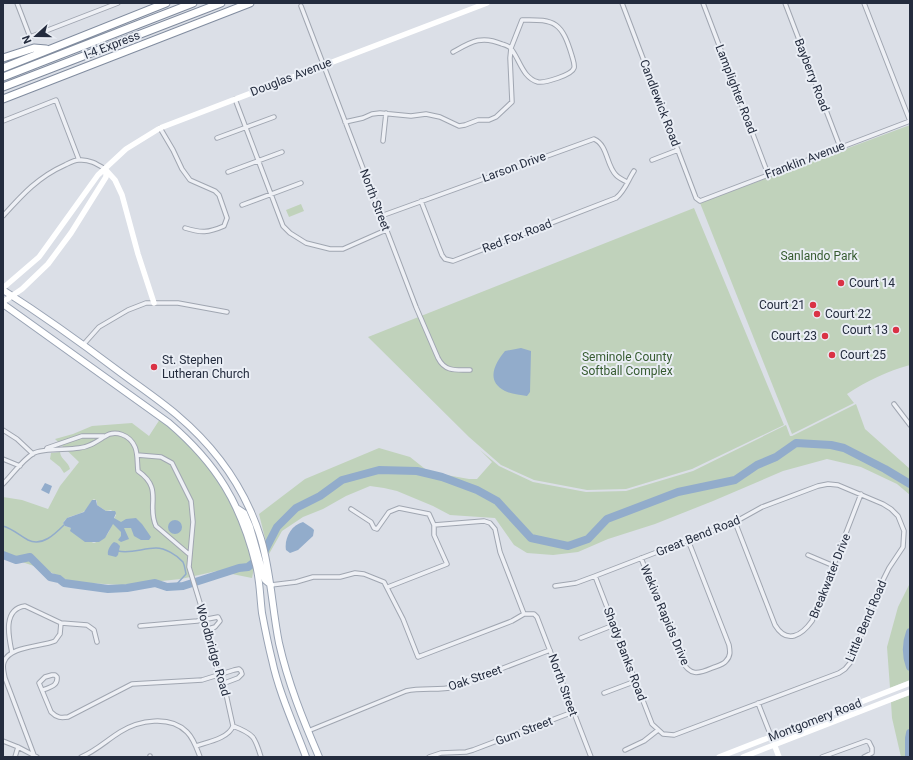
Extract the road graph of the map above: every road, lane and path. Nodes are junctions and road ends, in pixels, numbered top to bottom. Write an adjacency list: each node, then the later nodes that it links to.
1 (17, 3): 2 (street)
2 (118, 3)
3 (166, 3): 14 (highway)
4 (193, 3): 19 (highway, I-4 Express)
5 (221, 3): 20 (highway, I-4 Express)
6 (250, 3): 21 (highway)
7 (487, 3): 17 (main road, Douglas Avenue)
8 (622, 3): 35 (street, Candlewick Road)
9 (703, 3): 43 (street, Lamplighter Road)
10 (785, 3): 34 (street, Bayberry Road)
11 (864, 3): 28 (street)
12 (301, 6): 17 (street, North Street)
13 (511, 48): 13 (street); 15 (street); 25 (street)
14 (48, 49): 16 (highway); 18 (highway)
15 (453, 52)
16 (3, 58)
17 (323, 65): 23 (main road, Douglas Avenue); 29 (street, North Street)
18 (3, 68)
19 (3, 77)
20 (3, 87)
21 (21, 92): 22 (highway); 24 (highway)
22 (3, 99)
23 (235, 99): 30 (street); 31 (main road, Douglas Avenue)
24 (3, 105)
25 (386, 113): 29 (street); 33 (street)
26 (274, 117): 30 (street)
27 (3, 121): 37 (street)
28 (910, 121): 34 (street, Franklin Avenue)
29 (345, 122): 51 (street, North Street)
30 (246, 127): 32 (street); 39 (street)
31 (160, 128): 40 (main road, Douglas Avenue); 52 (street)
32 (217, 138)
33 (383, 141)
34 (840, 147): 43 (street, Franklin Avenue)
35 (678, 150): 38 (street); 47 (street, Candlewick Road)
36 (282, 152): 39 (street)
37 (79, 160): 40 (street); 50 (street)
38 (652, 160)
39 (258, 161): 42 (street); 46 (street)
40 (106, 170): 56 (main road, Douglas Avenue); 57 (main road); 59 (main road)
41 (634, 171): 44 (street, Red Fox Road)
42 (228, 172)
43 (768, 174): 47 (street, Franklin Avenue)
44 (627, 182): 48 (street, Larson Drive); 54 (street, Red Fox Road)
45 (301, 183): 46 (street)
46 (271, 194): 49 (street); 53 (street)
47 (700, 200)
48 (421, 202): 51 (street, Larson Drive); 54 (street)
49 (242, 205)
50 (3, 216)
51 (381, 216): 53 (street, North Street)
52 (185, 228)
53 (386, 230): 62 (street, North Street)
54 (447, 260): 55 (street)
55 (444, 266)
56 (3, 289): 57 (main road)
57 (13, 296): 58 (main road); 61 (main road)
58 (3, 303): 71 (main road)
59 (154, 303): 60 (street); 61 (street)
60 (227, 312)
61 (83, 345): 68 (main road)
62 (470, 370)
63 (894, 404): 64 (street)
64 (910, 425)
65 (3, 430): 69 (street)
66 (104, 436): 67 (street); 67 (street); 70 (street)
67 (46, 450): 69 (street)
68 (214, 452): 71 (street); 86 (main road)
69 (33, 454): 73 (street)
70 (137, 455): 81 (street); 81 (street, Woodbridge Road)
71 (205, 458): 76 (main road)
72 (3, 459): 73 (street)
73 (20, 466): 74 (street)
74 (3, 484)
75 (861, 494): 78 (street, Great Bend Road); 84 (street, Breakwater Drive); 106 (street, Little Bend Road)
76 (238, 509): 86 (main road); 122 (main road)
77 (351, 509): 79 (street)
78 (735, 522): 80 (street, Great Bend Road); 84 (street, Breakwater Drive)
79 (434, 525): 88 (street); 89 (street)
80 (688, 540): 83 (street, Great Bend Road); 83 (street, Wekiva Rapids Drive)
81 (190, 555): 90 (street, Woodbridge Road)
82 (808, 555): 84 (street)
83 (641, 558): 85 (street, Great Bend Road)
84 (834, 566)
85 (595, 576): 87 (street, Great Bend Road); 93 (street, Shady Banks Road)
86 (270, 585): 88 (street); 110 (main road)
87 (555, 586)
88 (388, 587): 89 (street)
89 (524, 614): 97 (street, North Street)
90 (205, 618): 92 (street); 94 (street, Woodbridge Road); 94 (street)
91 (61, 623): 96 (street); 98 (street); 98 (street)
92 (140, 626)
93 (614, 626): 95 (street); 100 (street, Shady Banks Road)
94 (208, 629): 99 (street, Woodbridge Road)
95 (580, 638)
96 (97, 642)
97 (550, 650): 107 (street, North Street); 110 (street, Oak Street)
98 (12, 653): 117 (street)
99 (218, 675): 102 (street, Woodbridge Road); 102 (street); 103 (street)
100 (636, 681): 104 (street); 109 (street, Shady Banks Road)
101 (910, 683): 111 (main road, Montgomery Road)
102 (222, 684): 108 (street, Woodbridge Road)
103 (43, 690): 103 (street)
104 (604, 693)
105 (908, 693): 113 (main road, Montgomery Road)
106 (758, 703): 109 (street, Little Bend Road); 111 (street)
107 (573, 712): 124 (street, Gum Street); 125 (street, North Street)
108 (233, 726): 114 (street); 121 (street)
109 (658, 730): 116 (street)
110 (308, 731): 123 (main road)
111 (771, 736): 113 (main road); 126 (main road, Montgomery Road)
112 (3, 741): 115 (street)
113 (774, 744): 127 (main road, Montgomery Road); 128 (main road)
114 (196, 746): 119 (street); 120 (street)
115 (18, 747): 117 (street); 118 (street)
116 (625, 750)
117 (36, 756)
118 (15, 757)
119 (81, 757)
120 (200, 757)
121 (260, 757)
122 (306, 757)
123 (319, 757)
124 (429, 757)
125 (590, 757)
126 (719, 757)
127 (743, 757)
128 (779, 757)
129 (822, 757): 130 (street)
130 (865, 757)

